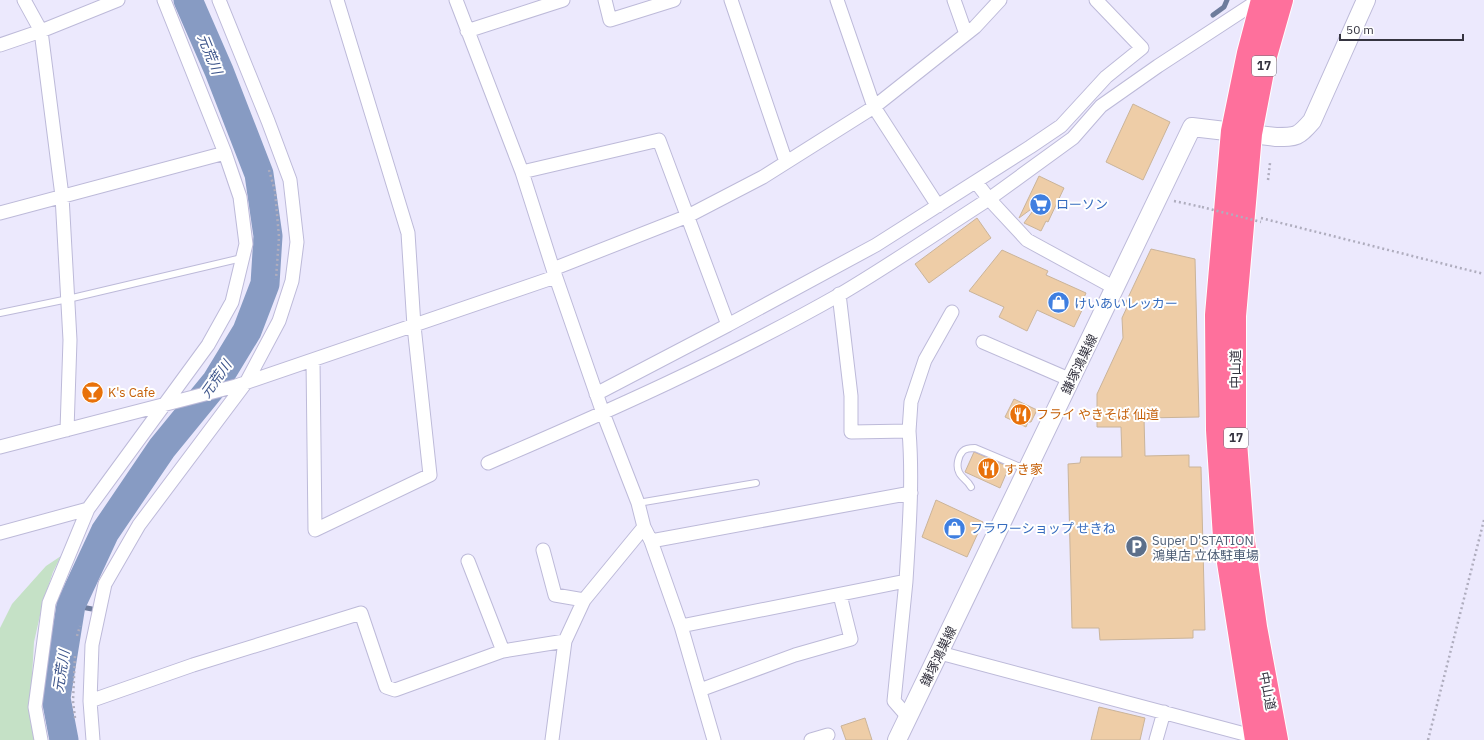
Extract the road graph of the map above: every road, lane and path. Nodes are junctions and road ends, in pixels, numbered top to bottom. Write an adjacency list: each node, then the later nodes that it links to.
1 (24, 0): 18 (street)
2 (118, 0): 18 (street)
3 (164, 0): 24 (street)
4 (219, 0): 50 (street)
5 (337, 0): 45 (street)
6 (456, 0): 19 (street)
7 (563, 0): 19 (street)
8 (604, 0): 9 (street)
9 (674, 0)
10 (731, 0): 25 (street)
11 (837, 0): 22 (street)
12 (954, 0): 20 (street)
13 (1000, 0): 20 (street)
14 (1096, 0): 28 (street)
15 (1261, 0): 23 (highway, 中山道 / 17); 30 (street)
16 (1282, 0): 23 (highway, 中山道 / 17)
17 (1366, 0): 23 (main road)
18 (41, 31): 21 (street); 29 (street)
19 (467, 31): 27 (street)
20 (966, 34): 22 (street)
21 (0, 45)
22 (874, 107): 25 (street); 32 (street)
23 (1241, 132): 35 (highway, 中山道 / 17); 40 (main road, 鎌塚鴻巣線); 82 (highway, 中山道 / 17)
24 (225, 153): 29 (street); 36 (street)
25 (786, 162): 34 (street)
26 (267, 164): 39 (path)
27 (522, 172): 34 (street); 37 (street)
28 (976, 182): 30 (street); 32 (street)
29 (62, 196): 33 (street); 42 (street)
30 (989, 198): 40 (street); 41 (street)
31 (1172, 201): 35 (path, bridge)
32 (938, 206): 46 (street)
33 (0, 212)
34 (688, 216): 37 (street); 46 (street)
35 (1252, 218): 38 (path); 90 (highway, 中山道 / 17)
36 (243, 258): 42 (lane); 52 (street)
37 (554, 273): 45 (street); 51 (street)
38 (1484, 274)
39 (276, 282)
40 (1115, 288): 49 (main road, 鎌塚鴻巣線)
41 (839, 294): 53 (street); 55 (street)
42 (68, 299): 44 (lane); 54 (street)
43 (952, 312): 55 (street)
44 (0, 313)
45 (414, 326): 48 (street); 48 (street)
46 (728, 326): 51 (street)
47 (983, 342): 49 (street)
48 (313, 360): 50 (street)
49 (1071, 380): 58 (main road, 鎌塚鴻巣線)
50 (242, 384): 52 (street); 78 (street)
51 (596, 394): 53 (street)
52 (164, 404): 54 (street); 63 (street)
53 (603, 413): 57 (street); 62 (street)
54 (67, 430): 56 (street)
55 (910, 431): 61 (street)
56 (0, 447)
57 (488, 463)
58 (1028, 470): 60 (lane); 76 (main road, 鎌塚鴻巣線)
59 (756, 483): 62 (lane)
60 (971, 487)
61 (911, 493): 67 (street); 70 (street)
62 (638, 503): 65 (street)
63 (88, 509): 66 (street); 83 (street)
64 (1484, 520): 91 (path)
65 (644, 527): 67 (street); 72 (street)
66 (0, 534)
67 (651, 541): 73 (street)
68 (543, 550): 72 (street)
69 (468, 560): 75 (street)
70 (906, 581): 71 (street); 80 (street)
71 (840, 594): 73 (street); 77 (street)
72 (584, 600): 74 (street)
73 (681, 626): 77 (street)
74 (565, 641): 75 (street); 85 (street)
75 (503, 652): 78 (street)
76 (940, 653): 79 (street); 80 (main road, 鎌塚鴻巣線)
77 (700, 690): 86 (street)
78 (90, 701): 84 (street)
79 (1164, 712): 82 (street); 89 (street)
80 (908, 717): 88 (main road, 鎌塚鴻巣線)
81 (828, 735): 87 (street)
82 (1256, 738)
83 (41, 740)
84 (93, 740)
85 (552, 740)
86 (714, 740)
87 (812, 740)
88 (897, 740)
89 (1156, 740)
90 (1277, 740)
91 (1428, 740)

